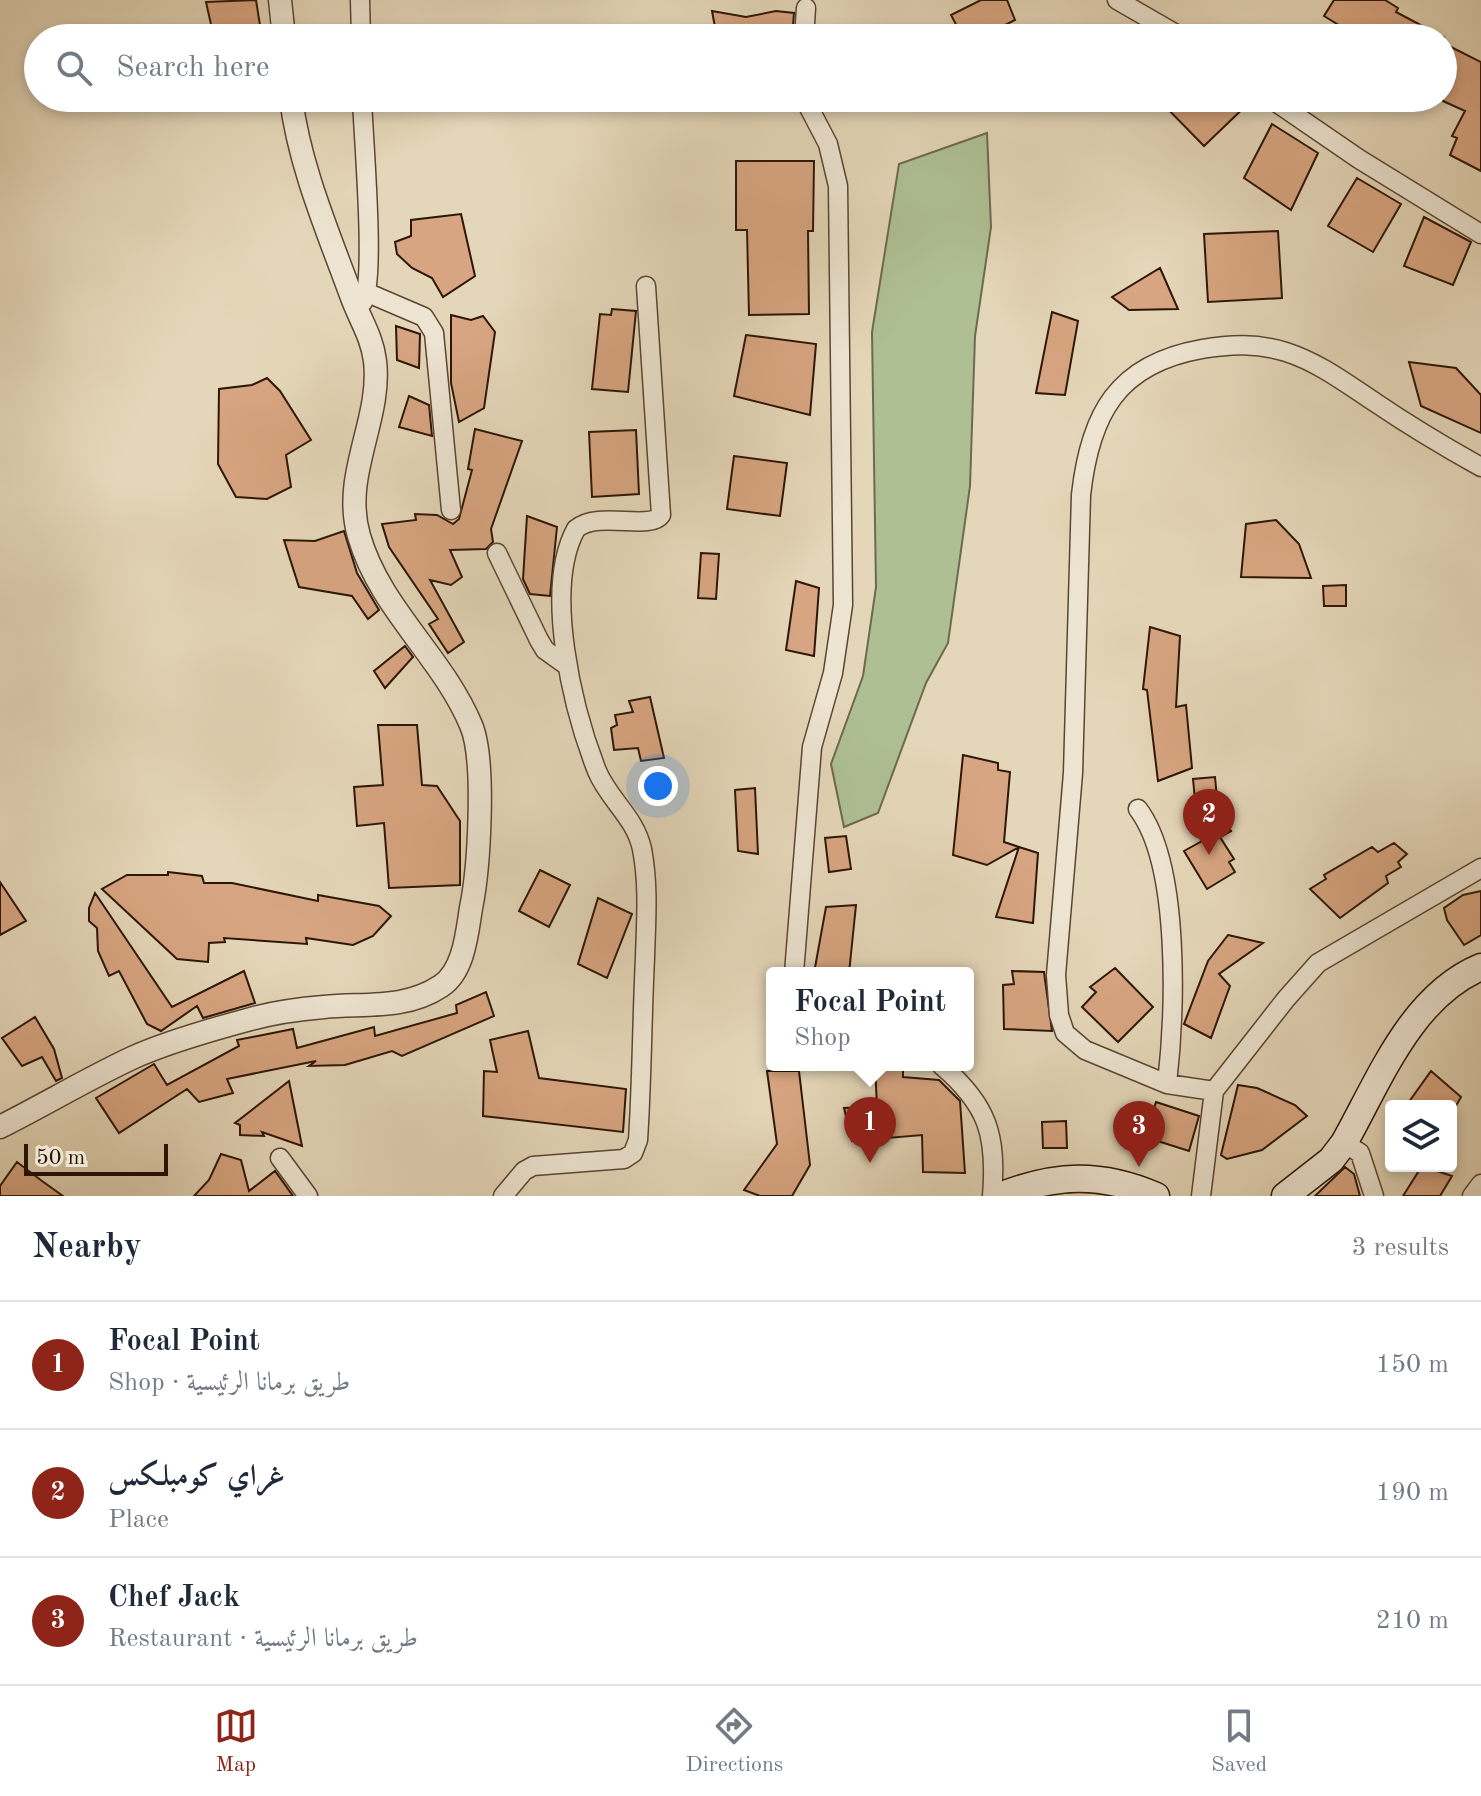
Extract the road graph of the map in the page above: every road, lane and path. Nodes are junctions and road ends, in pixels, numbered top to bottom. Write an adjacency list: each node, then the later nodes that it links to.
1 (280, 0): 5 (street)
2 (360, 0): 6 (street)
3 (1117, 0): 8 (street)
4 (806, 8): 7 (street)
5 (283, 24)
6 (361, 24)
7 (805, 24)
8 (1159, 24)
9 (294, 112): 15 (street)
10 (362, 112): 15 (street)
11 (811, 112): 22 (street)
12 (1290, 112): 13 (street)
13 (1481, 234)
14 (646, 286): 19 (street)
15 (362, 302): 17 (street); 27 (street)
16 (1481, 467): 25 (street)
17 (451, 510)
18 (497, 553): 19 (street)
19 (566, 665): 34 (street)
20 (1138, 809): 25 (street)
21 (1481, 868): 26 (street)
22 (794, 967)
23 (1481, 967): 28 (main road)
24 (947, 1071): 35 (street)
25 (1167, 1084): 26 (street)
26 (1214, 1091): 39 (street)
27 (0, 1127)
28 (1344, 1143): 32 (main road); 40 (street)
29 (280, 1158): 33 (street)
30 (1041, 1182): 36 (main road); 37 (main road); 38 (main road)
31 (1481, 1184): 41 (street)
32 (1281, 1194)
33 (308, 1196)
34 (503, 1196)
35 (992, 1196)
36 (1000, 1196)
37 (1082, 1196)
38 (1156, 1196)
39 (1201, 1196)
40 (1374, 1196)
41 (1472, 1196)

